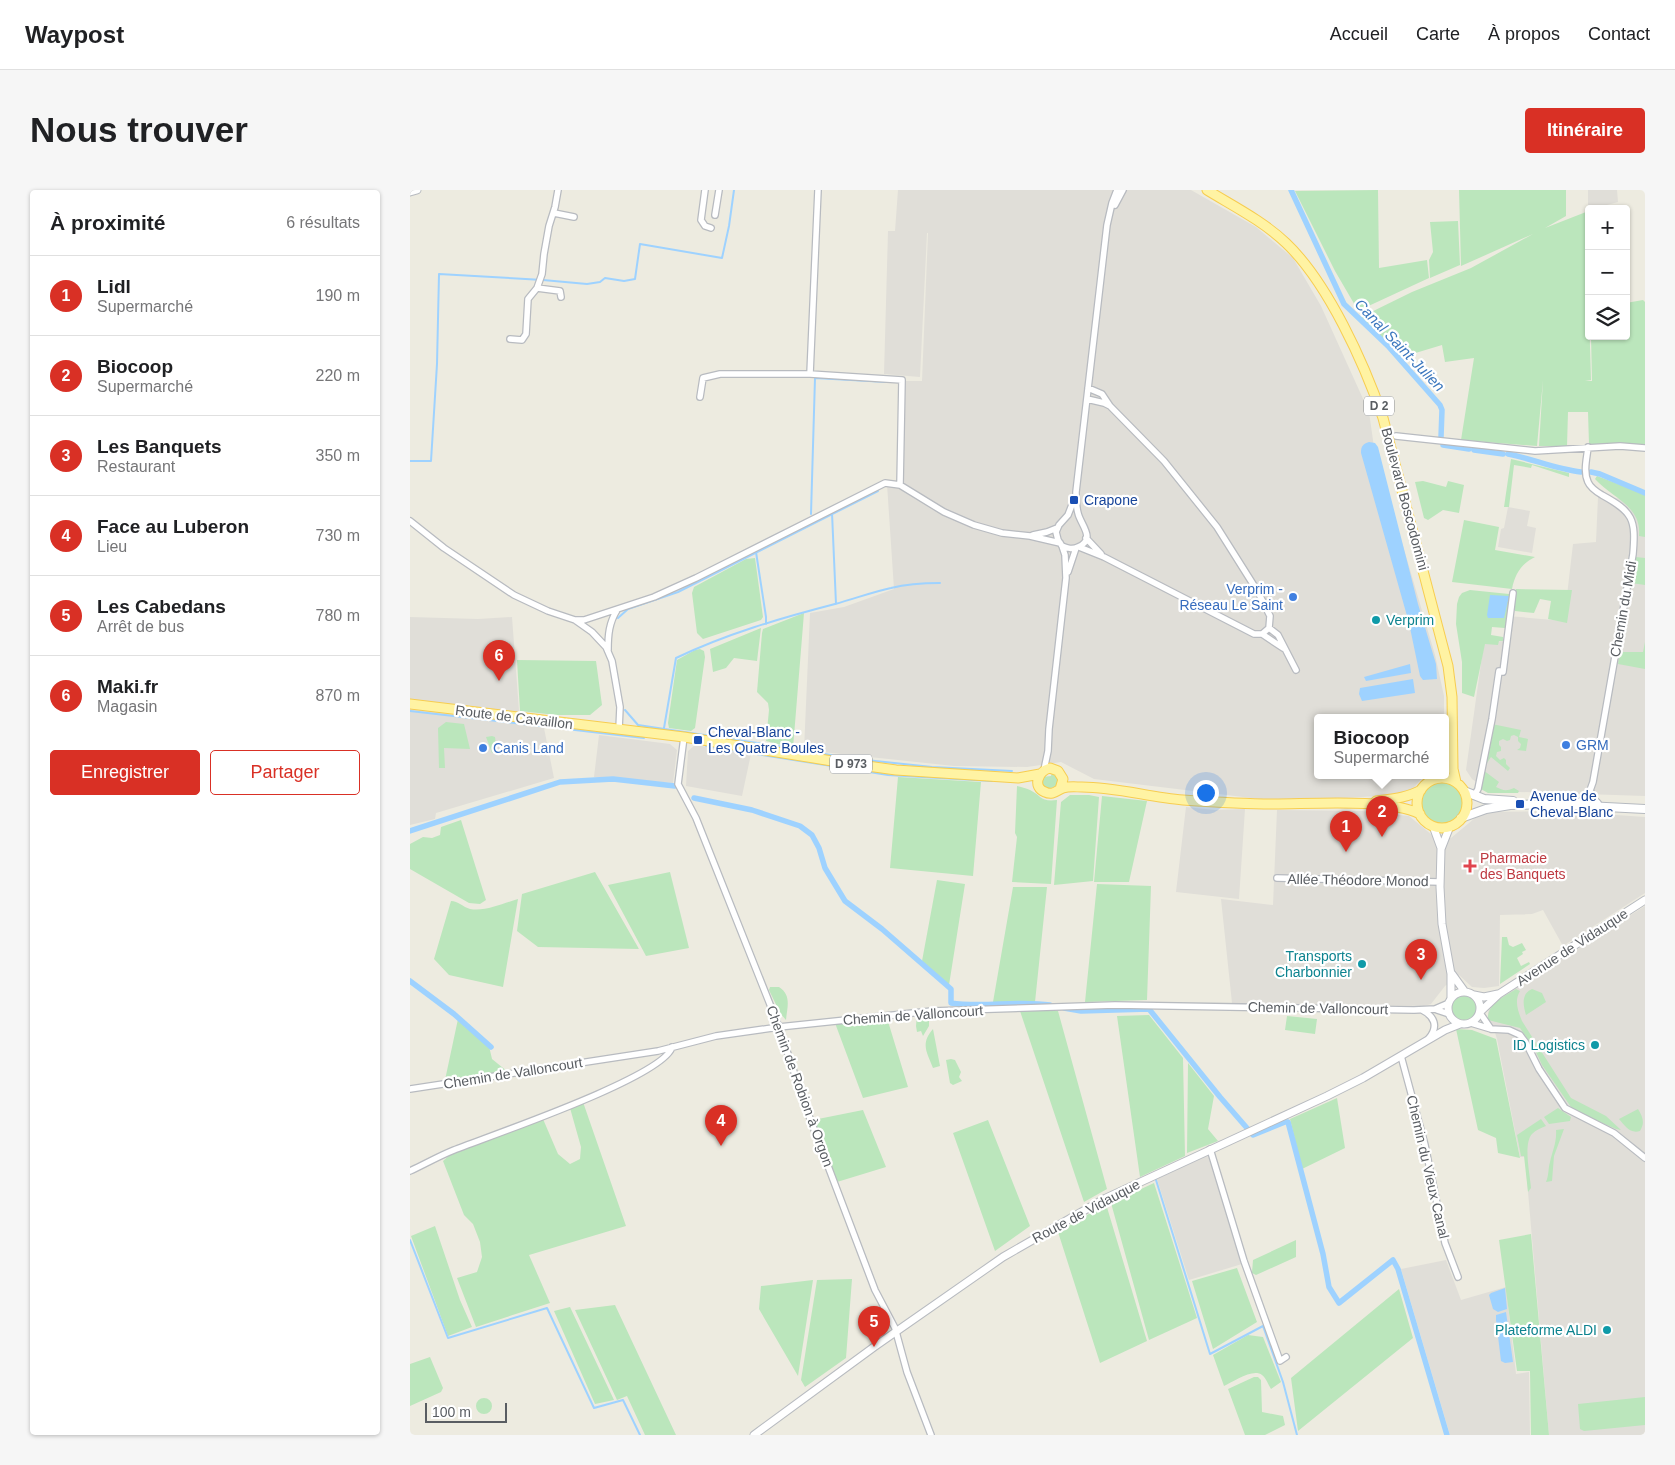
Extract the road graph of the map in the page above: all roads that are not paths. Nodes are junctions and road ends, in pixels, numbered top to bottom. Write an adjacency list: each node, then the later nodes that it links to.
1 (417, 190): 9 (street)
2 (558, 190): 10 (street)
3 (705, 190): 14 (street)
4 (719, 190): 11 (street)
5 (818, 190): 18 (street)
6 (1117, 190): 13 (street)
7 (1123, 190): 13 (street)
8 (1207, 190): 47 (main road, Boulevard Boscodomini / D 2)
9 (410, 192)
10 (554, 213): 12 (street); 15 (street)
11 (715, 215)
12 (574, 217)
13 (1108, 225): 19 (street)
14 (711, 228)
15 (537, 288): 16 (street); 17 (street)
16 (561, 297)
17 (510, 339)
18 (810, 374): 20 (street); 26 (street)
19 (1088, 388): 21 (street); 22 (street)
20 (700, 398)
21 (1087, 399): 22 (street); 27 (street)
22 (1110, 406): 41 (street)
23 (1396, 436): 24 (street)
24 (1588, 447): 25 (street); 63 (street, Chemin du Midi)
25 (1645, 448)
26 (900, 485): 32 (street); 39 (street)
27 (1076, 492): 28 (street); 30 (street)
28 (1065, 520): 30 (street); 31 (street)
29 (410, 521): 40 (street)
30 (1081, 521): 33 (street)
31 (1057, 528): 32 (street); 34 (street)
32 (1030, 536): 34 (street)
33 (1086, 538): 35 (street); 36 (street)
34 (1061, 544): 35 (street); 37 (street)
35 (1078, 547): 36 (street); 37 (street)
36 (1104, 557): 42 (street)
37 (1066, 578): 51 (street)
38 (1513, 593): 64 (street)
39 (617, 610): 40 (street); 44 (street)
40 (575, 620): 44 (street)
41 (1269, 628): 42 (street); 43 (street)
42 (1262, 634): 43 (street)
43 (1284, 649): 45 (street)
44 (608, 650): 48 (street)
45 (1296, 670)
46 (410, 704): 48 (main road, Route de Cavaillon / D 973)
47 (1452, 724): 49 (main road, Boulevard Boscodomini / D 2); 57 (main road, Boulevard Boscodomini / D 2)
48 (618, 729): 50 (main road, D 973)
49 (1449, 736)
50 (684, 737): 54 (main road, D 973); 88 (street, Chemin de Robion à Orgon)
51 (1048, 751): 52 (street); 53 (street)
52 (1042, 772): 53 (main road); 54 (main road, D 973); 58 (main road)
53 (1059, 773): 59 (main road); 60 (main road)
54 (1018, 778): 58 (main road, D 973)
55 (1433, 779): 61 (main road)
56 (1449, 779): 57 (main road)
57 (1456, 782): 62 (main road)
58 (1039, 786): 60 (main road)
59 (1089, 787): 60 (main road); 67 (main road)
60 (1060, 789)
61 (1421, 790): 67 (main road); 69 (main road)
62 (1464, 791): 64 (main road); 70 (main road)
63 (1591, 792): 65 (street); 66 (street)
64 (1474, 796): 65 (main road)
65 (1579, 802): 66 (main road)
66 (1598, 803): 68 (main road)
67 (1359, 804): 69 (main road)
68 (1645, 808): 70 (main road)
69 (1420, 814): 71 (main road)
70 (1461, 818): 72 (main road)
71 (1432, 826): 72 (main road); 73 (street)
72 (1450, 826): 73 (street)
73 (1441, 849): 75 (street)
74 (1276, 878): 75 (street, Allée Théodore Monod)
75 (1440, 882): 77 (street)
76 (1645, 900): 79 (street, Avenue de Vidauque)
77 (1451, 974): 78 (street); 81 (street)
78 (1465, 992): 80 (street); 81 (street)
79 (1498, 994): 80 (street); 84 (street, Avenue de Vidauque)
80 (1474, 995): 84 (street)
81 (1450, 1001): 82 (street, Chemin de Valloncourt); 85 (street)
82 (1435, 1009): 83 (street, Chemin de Valloncourt); 85 (street, Chemin de Valloncourt)
83 (1422, 1010): 88 (street, Chemin de Valloncourt); 91 (street)
84 (1480, 1012): 86 (street); 89 (street)
85 (1450, 1015): 87 (street); 90 (street)
86 (1471, 1023): 87 (street); 89 (street)
87 (1460, 1024): 90 (street, Route de Vidauque)
88 (779, 1027): 92 (street, Chemin de Valloncourt); 99 (street, Chemin de Robion à Orgon)
89 (1492, 1029): 96 (street)
90 (1445, 1030): 91 (street, Route de Vidauque)
91 (1428, 1040): 93 (street, Route de Vidauque)
92 (672, 1047): 94 (street, Chemin de Valloncourt); 97 (street)
93 (1401, 1056): 95 (street, Route de Vidauque); 98 (street, Chemin du Vieux Canal)
94 (410, 1089)
95 (1210, 1149): 99 (street, Route de Vidauque); 100 (street)
96 (1645, 1158)
97 (410, 1171)
98 (1458, 1277)
99 (896, 1333): 101 (street, Route de Vidauque); 102 (street, Chemin de Robion à Orgon)
100 (1286, 1357)
101 (754, 1435)
102 (931, 1435)

